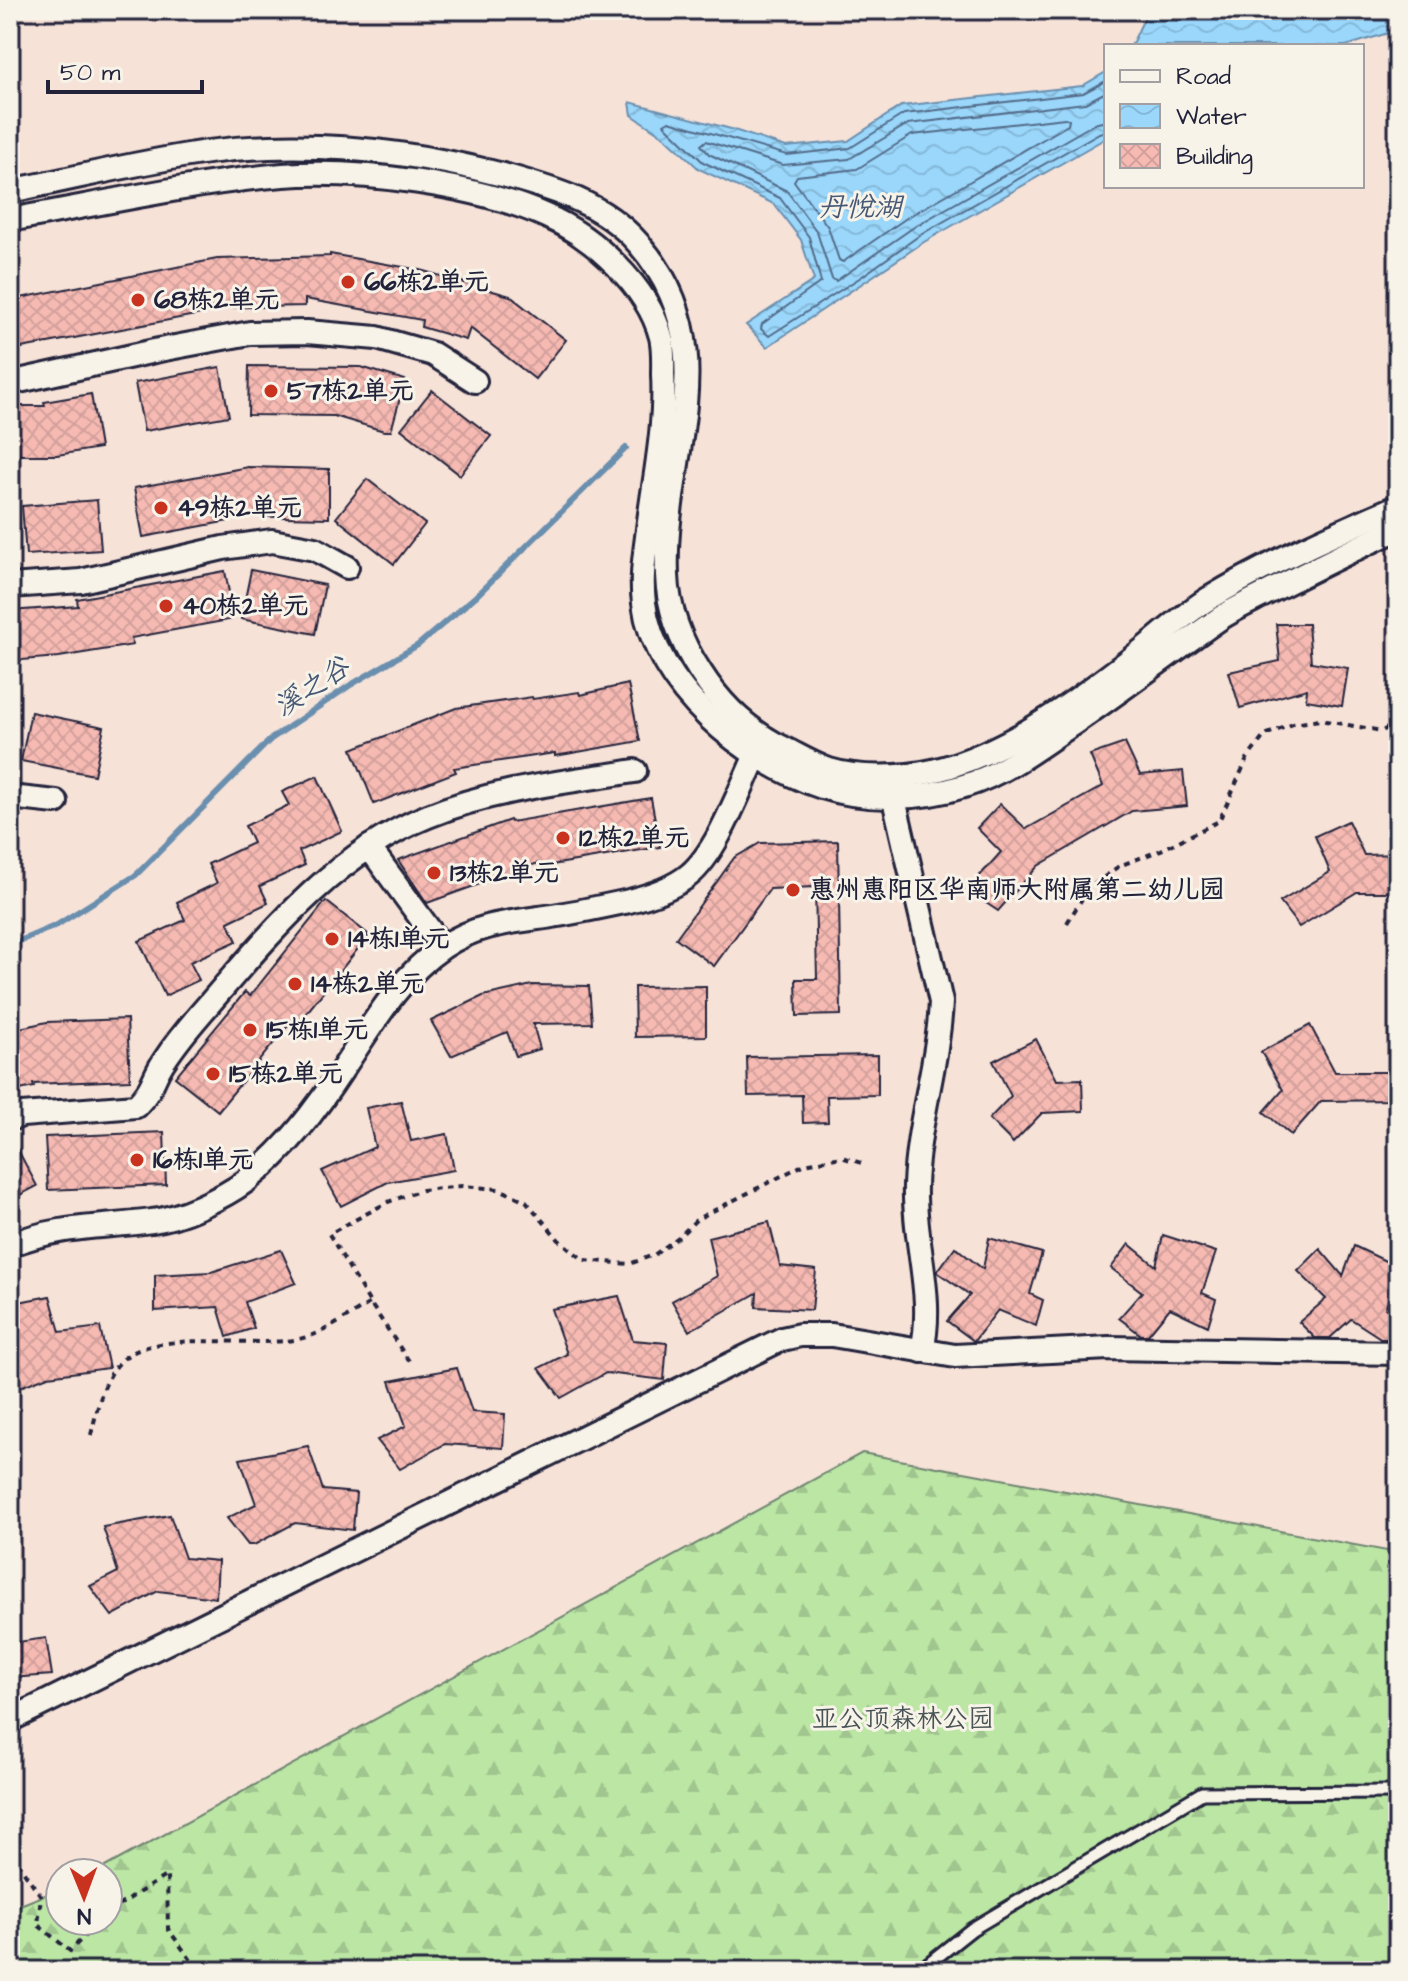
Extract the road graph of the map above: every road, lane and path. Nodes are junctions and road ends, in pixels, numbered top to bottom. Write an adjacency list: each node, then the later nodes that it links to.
1 (10, 191): 10 (street)
2 (10, 220): 10 (street)
3 (475, 381): 4 (street)
4 (10, 383)
5 (1398, 506): 12 (street)
6 (1398, 529): 12 (street)
7 (347, 567): 8 (street)
8 (10, 586)
9 (1398, 700): 16 (path)
10 (760, 746): 12 (street); 17 (street)
11 (635, 771): 15 (street)
12 (891, 785): 22 (street)
13 (10, 797): 14 (street)
14 (56, 802)
15 (369, 847): 17 (street); 18 (street)
16 (1067, 923)
17 (442, 947): 20 (street)
18 (10, 1119)
19 (865, 1164): 21 (path)
20 (10, 1245)
21 (370, 1303): 24 (path); 25 (path)
22 (922, 1351): 23 (street); 26 (street)
23 (1398, 1353)
24 (409, 1361)
25 (91, 1435)
26 (10, 1720)
27 (1398, 1792): 34 (lane)
28 (10, 1852): 30 (path)
29 (124, 1902): 33 (path)
30 (44, 1930)
31 (53, 1937): 32 (path)
32 (84, 1937)
33 (199, 1971)
34 (919, 1971)

